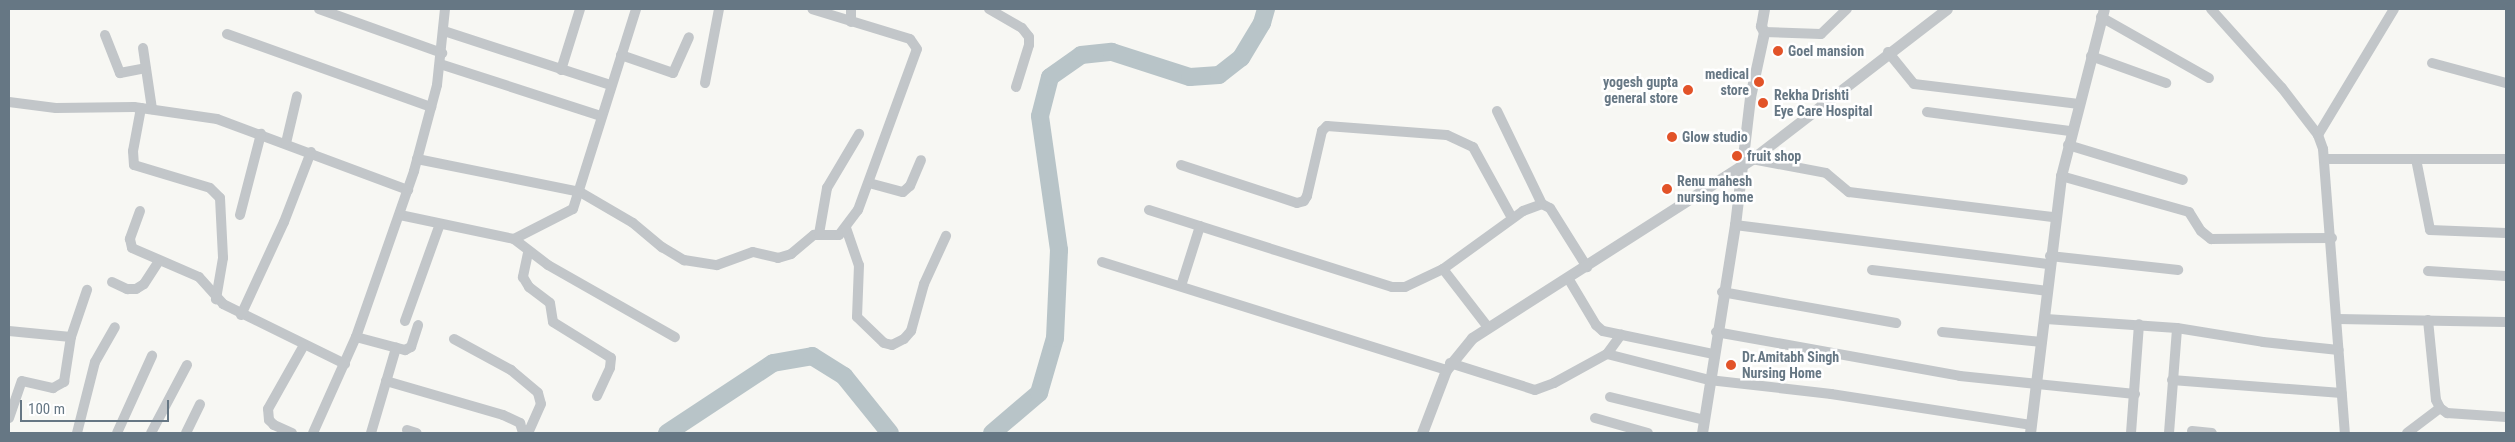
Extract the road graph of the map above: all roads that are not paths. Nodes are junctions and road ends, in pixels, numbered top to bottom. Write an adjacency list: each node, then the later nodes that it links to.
1 (319, 9): 25 (street)
2 (445, 9): 16 (street)
3 (580, 9): 28 (street)
4 (636, 9): 23 (street)
5 (719, 9): 30 (street)
6 (812, 9): 15 (street)
7 (851, 9): 15 (street)
8 (989, 9): 34 (street)
9 (1764, 9): 17 (street)
10 (1847, 9): 17 (street)
11 (1946, 9): 22 (street)
12 (2211, 9): 46 (street)
13 (2394, 9): 46 (street)
14 (2102, 13): 24 (street); 29 (street)
15 (851, 22): 60 (street)
16 (444, 31): 25 (street); 28 (street)
17 (1764, 32): 56 (street)
18 (227, 34): 38 (street)
19 (105, 35): 27 (street)
20 (688, 37): 23 (street)
21 (143, 48): 27 (street)
22 (1888, 52): 37 (street); 51 (street)
23 (621, 55): 33 (street)
24 (2091, 56): 31 (street); 37 (street)
25 (441, 59): 38 (street); 42 (street)
26 (2432, 63): 32 (street)
27 (146, 68): 39 (street)
28 (561, 70): 33 (street)
29 (2209, 78)
30 (705, 83)
31 (2166, 83)
32 (2506, 83)
33 (610, 85): 42 (street)
34 (1016, 87)
35 (297, 96): 47 (street)
36 (9, 102): 39 (street)
37 (2079, 104): 43 (street)
38 (431, 107): 50 (street)
39 (146, 108): 44 (street); 95 (street)
40 (1497, 111): 63 (street)
41 (1927, 112): 43 (street)
42 (601, 116): 62 (street)
43 (2070, 131): 48 (street)
44 (261, 134): 47 (street); 66 (street)
45 (859, 134): 75 (street)
46 (2318, 135): 52 (street)
47 (286, 143): 49 (street)
48 (2068, 145): 58 (street); 59 (street)
49 (311, 152): 61 (street); 96 (street)
50 (417, 159): 61 (street); 62 (street)
51 (1752, 159): 56 (street); 68 (street)
52 (2324, 159): 53 (street); 77 (street)
53 (2416, 159): 54 (street); 74 (street)
54 (2506, 159)
55 (921, 160): 60 (street)
56 (1740, 164): 71 (street); 83 (street)
57 (1181, 166): 69 (street)
58 (2061, 176): 68 (street); 77 (street)
59 (2182, 180)
60 (869, 183): 73 (street)
61 (408, 190): 67 (street)
62 (580, 192): 75 (street); 78 (street)
63 (1542, 204): 69 (street); 83 (street)
64 (1149, 210): 72 (street)
65 (140, 211): 81 (street)
66 (240, 215)
67 (400, 215): 70 (street); 113 (street)
68 (2054, 217): 80 (street)
69 (1512, 218): 84 (street)
70 (440, 224): 78 (street); 100 (street)
71 (1735, 225): 80 (street); 94 (street)
72 (1200, 226): 84 (street); 91 (street)
73 (846, 228): 75 (street); 76 (street)
74 (2506, 233)
75 (818, 234)
76 (946, 236)
77 (2332, 238): 98 (street)
78 (514, 239): 79 (street)
79 (528, 253): 114 (street); 132 (street)
80 (2050, 260): 86 (street); 93 (street)
81 (159, 261): 90 (street); 95 (street)
82 (1102, 262): 91 (street)
83 (1587, 267): 89 (street)
84 (1443, 269): 105 (street)
85 (1872, 270): 93 (street)
86 (2178, 270)
87 (2428, 271): 88 (street)
88 (2506, 276)
89 (1568, 278): 105 (street); 111 (street)
90 (112, 282)
91 (1181, 286): 125 (street)
92 (87, 290): 112 (street)
93 (2048, 291): 97 (street)
94 (1722, 292): 102 (street); 109 (street)
95 (216, 300): 96 (street)
96 (241, 315): 117 (street)
97 (2046, 319): 103 (street); 116 (street)
98 (2338, 319): 99 (street); 119 (street)
99 (2428, 320): 101 (street); 135 (street)
100 (406, 321)
101 (2506, 322)
102 (1896, 323)
103 (2138, 324): 107 (street); 131 (street)
104 (418, 325): 118 (street)
105 (1487, 326): 125 (street)
106 (115, 327): 143 (street)
107 (2177, 328): 119 (street); 127 (street)
108 (9, 331): 112 (street)
109 (1716, 332): 121 (street); 129 (street)
110 (1942, 332): 116 (street)
111 (1621, 335): 120 (street); 121 (street)
112 (71, 337): 137 (street)
113 (356, 337): 118 (street); 123 (street)
114 (675, 337)
115 (454, 339): 142 (street)
116 (2042, 342): 129 (street)
117 (304, 345): 123 (street); 147 (street)
118 (396, 348): 128 (street)
119 (2339, 350): 130 (street)
120 (1607, 354): 125 (street); 126 (street)
121 (1713, 354): 126 (street)
122 (152, 356): 144 (street)
123 (345, 364): 148 (street)
124 (187, 365): 145 (street)
125 (1448, 366): 150 (street)
126 (1709, 380): 139 (street); 140 (street)
127 (2172, 380): 130 (street); 154 (street)
128 (386, 381): 142 (street); 149 (street)
129 (2038, 382): 131 (street); 140 (street)
130 (2342, 393): 156 (street)
131 (2135, 394): 153 (street)
132 (597, 396)
133 (1610, 396): 139 (street)
134 (200, 404): 146 (street)
135 (2440, 408): 136 (street); 157 (street)
136 (2506, 417)
137 (9, 418)
138 (1595, 418): 151 (street)
139 (1704, 420): 152 (street)
140 (2031, 429)
141 (2192, 431): 155 (street)
142 (526, 432)
143 (76, 433)
144 (117, 433)
145 (151, 433)
146 (186, 433)
147 (292, 433)
148 (313, 433)
149 (372, 433)
150 (1422, 433)
151 (1648, 433)
152 (1702, 433)
153 (2131, 433)
154 (2169, 433)
155 (2212, 433)
156 (2345, 433)
157 (2408, 433)

